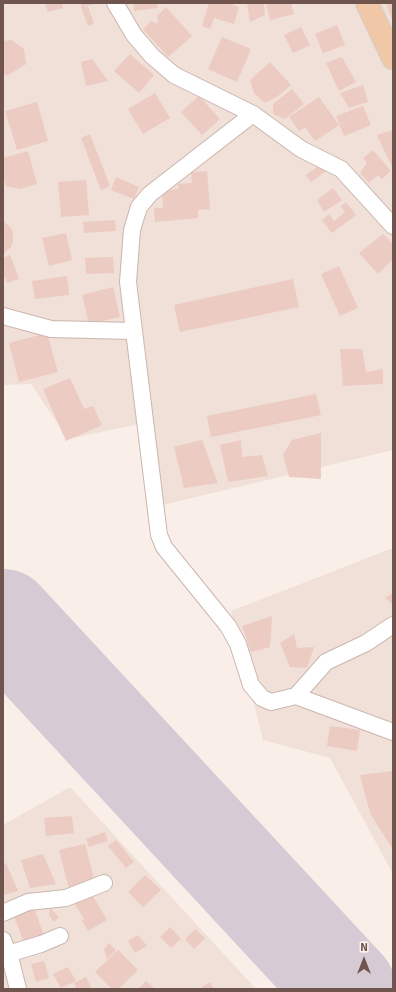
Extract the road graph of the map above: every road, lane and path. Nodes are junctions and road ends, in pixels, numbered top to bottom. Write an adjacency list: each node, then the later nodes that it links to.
1 (115, 3): 4 (street)
2 (367, 3): 3 (main road)
3 (393, 58)
4 (253, 114): 5 (street); 7 (street)
5 (393, 226)
6 (3, 316): 7 (street)
7 (133, 332): 9 (street)
8 (393, 625): 9 (street)
9 (296, 696): 10 (street)
10 (393, 732)
11 (104, 883): 12 (street)
12 (3, 913)
13 (60, 936): 14 (street)
14 (6, 954): 15 (street)
15 (18, 989)

